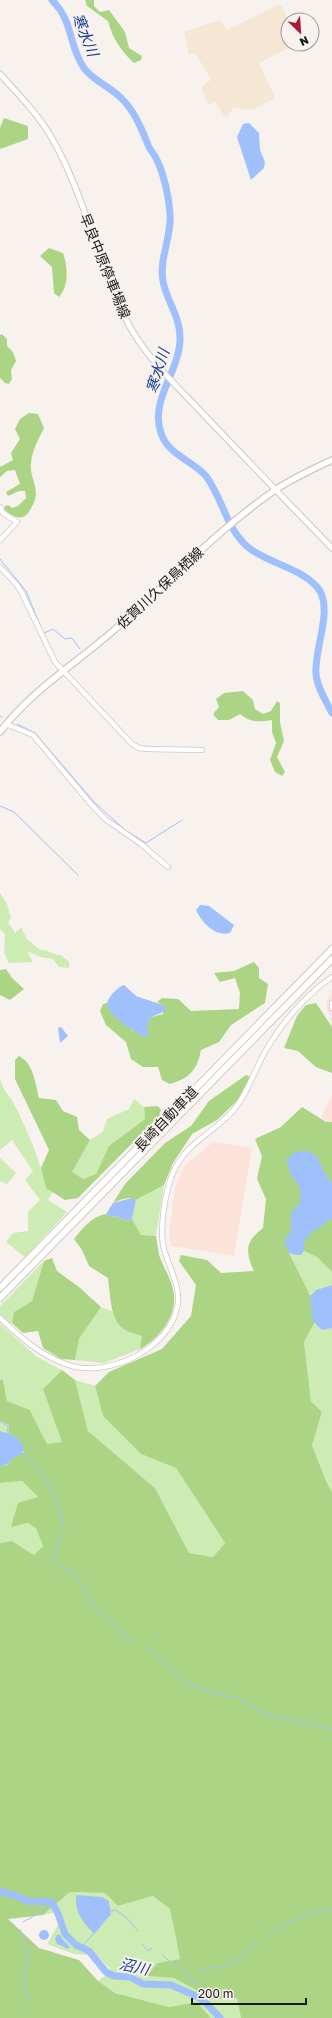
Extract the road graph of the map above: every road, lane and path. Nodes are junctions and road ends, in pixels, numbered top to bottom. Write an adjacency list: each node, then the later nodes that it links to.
1 (0, 74): 3 (main road, 早良中原停車場線)
2 (332, 460): 3 (main road, 佐賀川久保鳥栖線)
3 (275, 490): 6 (main road, 早良中原停車場線); 8 (main road, 佐賀川久保鳥栖線)
4 (0, 507): 5 (street)
5 (0, 540)
6 (332, 548)
7 (0, 567): 8 (street)
8 (62, 671): 9 (main road, 佐賀川久保鳥栖線); 11 (street)
9 (6, 724): 10 (main road, 佐賀川久保鳥栖線); 12 (street)
10 (0, 732)
11 (202, 750)
12 (168, 867)
13 (332, 950): 18 (highway, 長崎自動車道)
14 (332, 959): 19 (highway, 長崎自動車道)
15 (332, 977): 20 (street)
16 (332, 1003): 17 (street)
17 (332, 1008)
18 (0, 1288)
19 (0, 1298)
20 (2, 1319)

